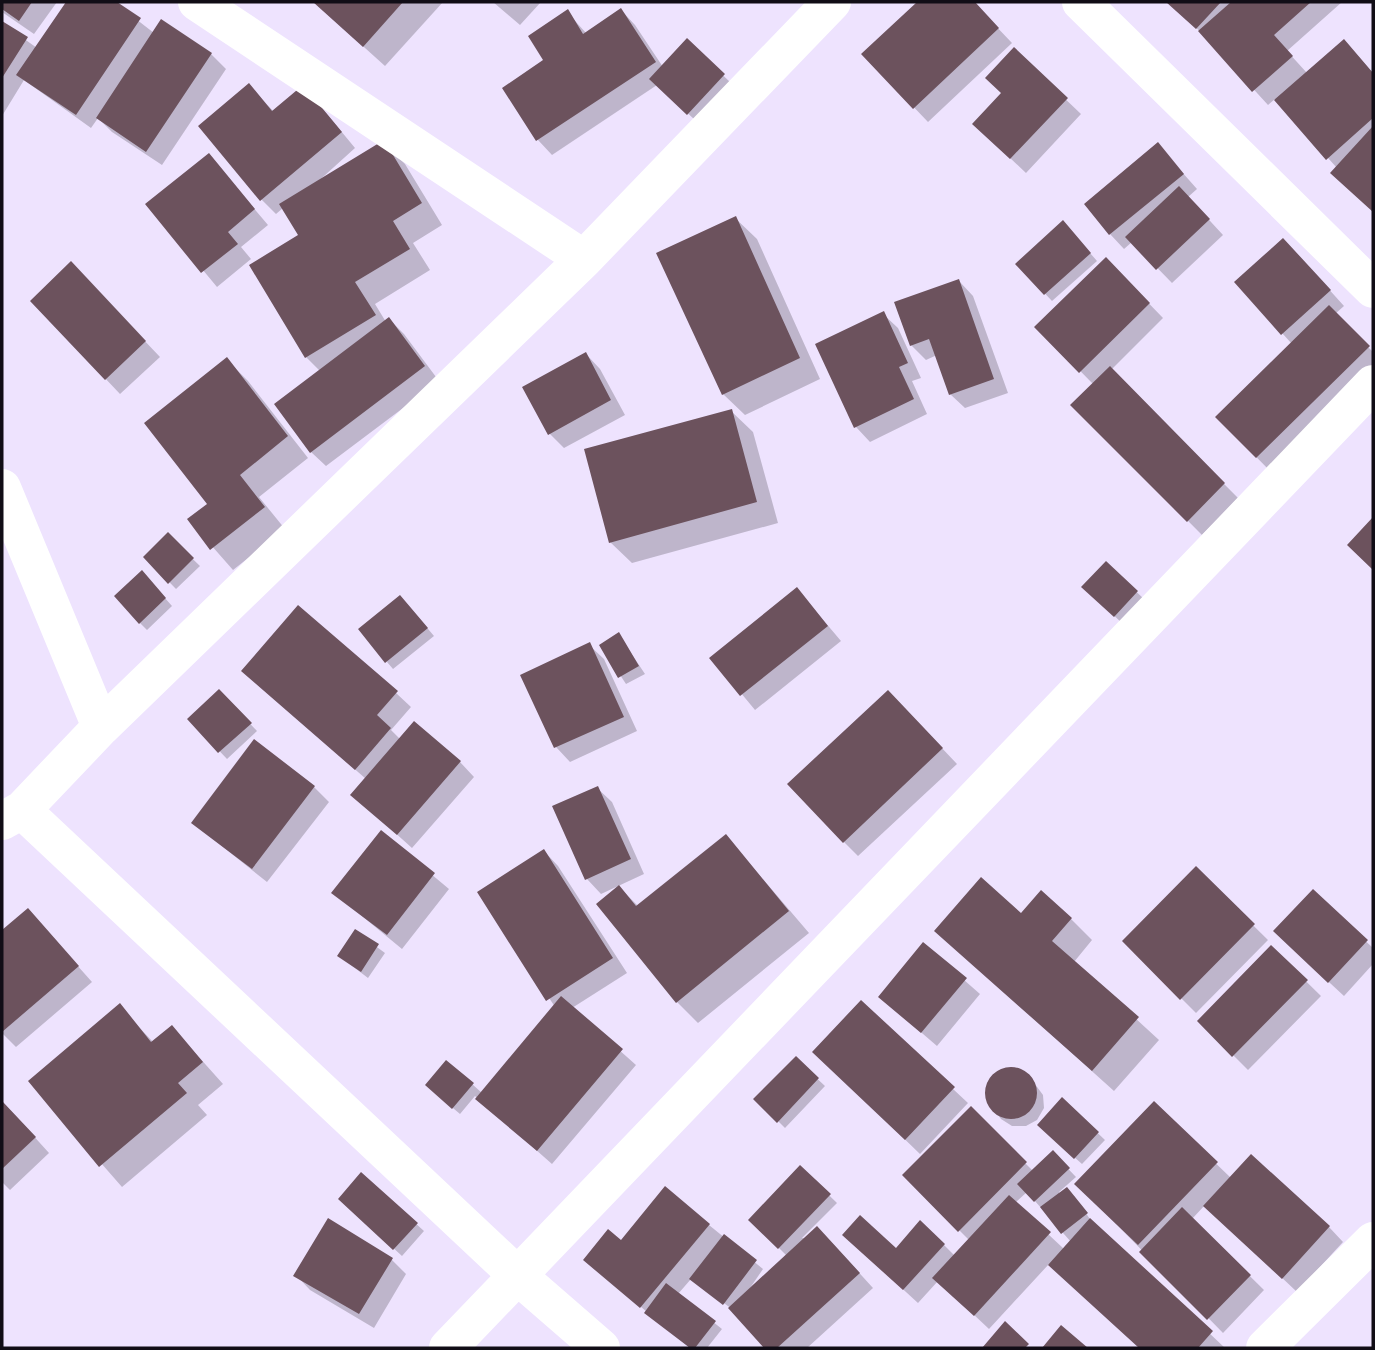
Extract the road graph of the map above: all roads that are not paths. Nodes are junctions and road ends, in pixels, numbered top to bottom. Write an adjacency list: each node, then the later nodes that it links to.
1 (197, 2): 4 (street)
2 (832, 2): 4 (street)
3 (1081, 2): 5 (street)
4 (584, 259): 8 (street)
5 (1373, 289)
6 (1373, 384): 11 (street)
7 (2, 488): 8 (street)
8 (101, 727): 9 (street)
9 (12, 816): 11 (street)
10 (1373, 1241): 14 (street)
11 (518, 1276): 12 (street); 13 (street)
12 (448, 1348)
13 (601, 1348)
14 (1265, 1348)

